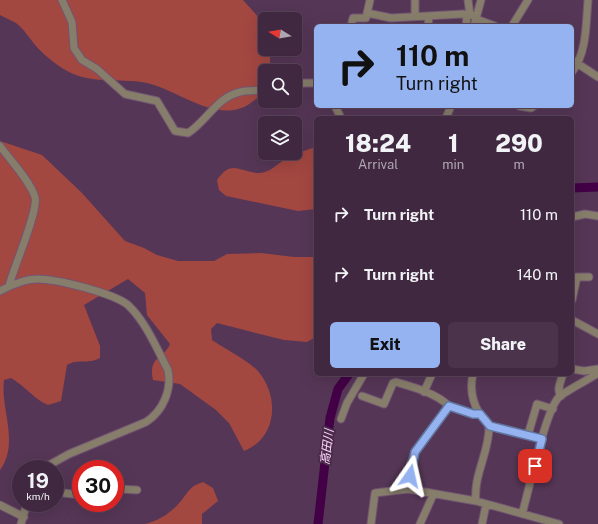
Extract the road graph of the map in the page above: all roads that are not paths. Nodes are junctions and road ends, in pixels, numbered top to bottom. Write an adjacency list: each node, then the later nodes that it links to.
1 (62, 0): 20 (street)
2 (370, 0): 8 (street)
3 (416, 0): 9 (street)
4 (468, 0): 11 (street)
5 (481, 0): 11 (street)
6 (528, 0): 15 (street)
7 (588, 0): 16 (street)
8 (367, 13): 9 (street); 12 (street)
9 (415, 16): 10 (street)
10 (429, 16): 11 (street); 13 (street)
11 (472, 18): 14 (street)
12 (352, 24)
13 (428, 24)
14 (489, 24)
15 (513, 24)
16 (575, 62): 17 (street)
17 (598, 77)
18 (302, 83): 19 (street)
19 (314, 84)
20 (258, 91)
21 (0, 146): 25 (street)
22 (598, 216): 23 (street)
23 (574, 217)
24 (589, 277): 26 (street)
25 (9, 286): 27 (street); 47 (street)
26 (574, 291)
27 (0, 292)
28 (574, 321): 29 (street)
29 (598, 334)
30 (598, 368): 31 (street)
31 (574, 369)
32 (598, 373): 39 (street)
33 (363, 376): 43 (street)
34 (431, 376): 37 (street)
35 (473, 376): 42 (street)
36 (562, 376): 39 (street)
37 (424, 392): 38 (street); 40 (street)
38 (362, 396)
39 (561, 396): 41 (street)
40 (449, 406): 42 (street); 50 (street)
41 (553, 409): 45 (street); 46 (street)
42 (480, 414): 44 (street)
43 (341, 419)
44 (490, 426): 45 (street); 52 (street)
45 (528, 435): 46 (street)
46 (542, 439): 56 (street)
47 (58, 460)
48 (124, 489): 49 (street)
49 (137, 490)
50 (408, 490): 51 (street); 59 (street)
51 (433, 495): 52 (street); 60 (street)
52 (476, 501): 54 (street)
53 (0, 505): 57 (street)
54 (486, 505): 56 (street); 61 (street)
55 (25, 512): 57 (street)
56 (522, 514): 62 (street)
57 (24, 517): 58 (street)
58 (20, 524)
59 (371, 524)
60 (420, 524)
61 (482, 524)
62 (559, 524)

